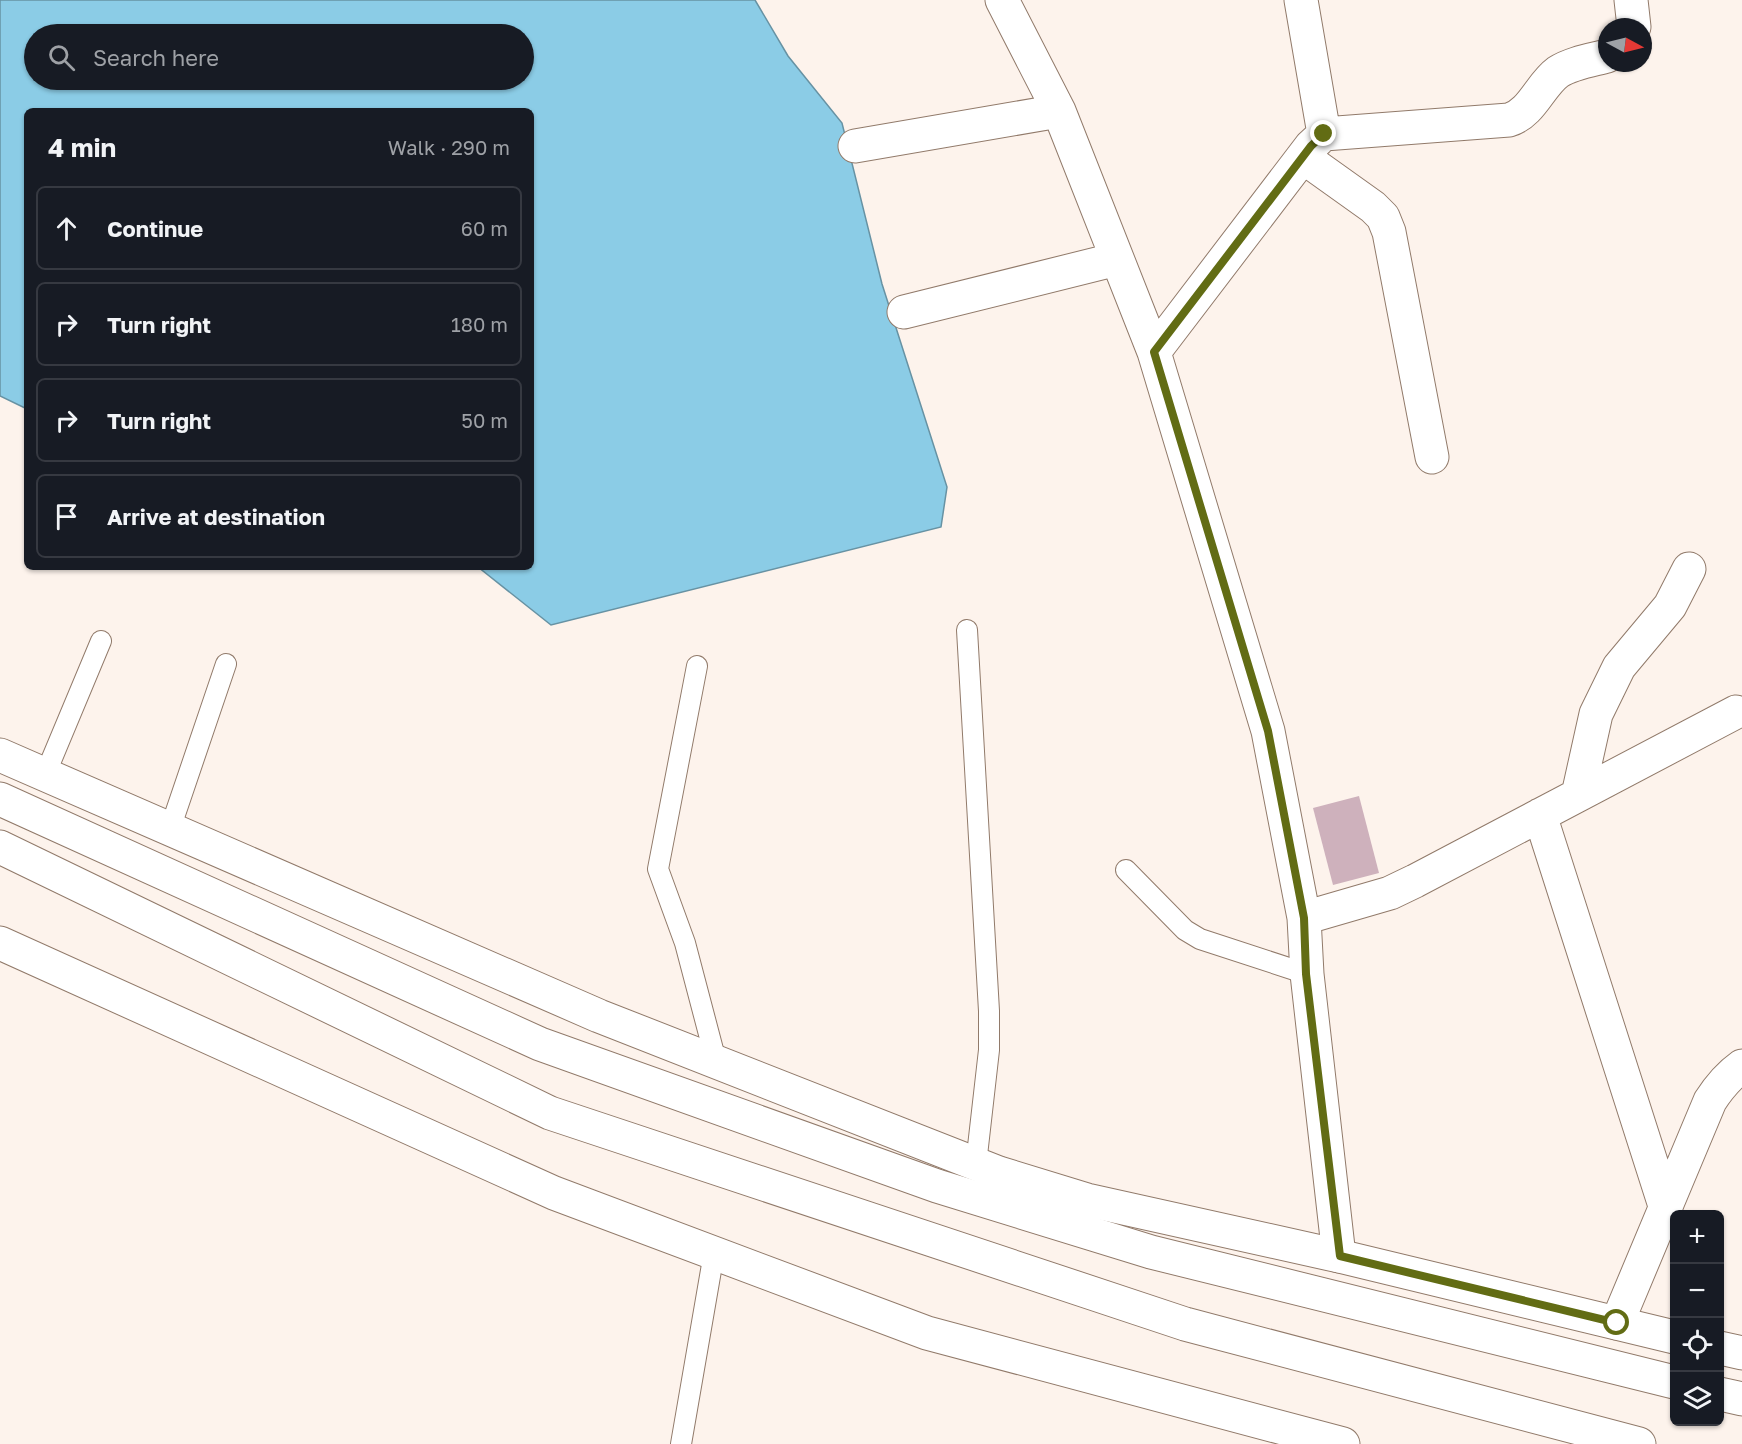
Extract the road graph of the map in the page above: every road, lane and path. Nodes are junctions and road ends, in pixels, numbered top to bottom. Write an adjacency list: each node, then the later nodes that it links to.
1 (1002, 0): 6 (main road)
2 (1301, 0): 7 (main road)
3 (1631, 0): 4 (main road)
4 (1633, 18)
5 (1598, 59): 7 (main road)
6 (1059, 111): 8 (main road); 9 (main road)
7 (1314, 146): 11 (main road); 12 (main road)
8 (855, 147)
9 (1117, 259): 10 (main road); 11 (main road)
10 (904, 312)
11 (1154, 352): 27 (main road)
12 (1432, 457)
13 (1689, 569): 21 (main road)
14 (967, 630): 32 (lane)
15 (101, 641): 20 (lane)
16 (226, 664): 24 (lane)
17 (698, 666): 30 (lane)
18 (1736, 712): 21 (main road)
19 (0, 755): 20 (main road)
20 (45, 775): 24 (main road)
21 (1578, 795): 23 (main road)
22 (0, 799): 40 (main road)
23 (1540, 815): 27 (main road); 33 (main road)
24 (170, 829): 30 (main road)
25 (0, 847): 46 (main road)
26 (1126, 870): 29 (lane)
27 (1304, 918): 29 (main road)
28 (0, 943): 34 (main road)
29 (1306, 974): 35 (main road)
30 (716, 1061): 32 (main road)
31 (1742, 1066): 33 (main road)
32 (976, 1164): 35 (main road)
33 (1666, 1209): 36 (main road)
34 (714, 1253): 43 (main road); 44 (lane)
35 (1340, 1256): 36 (main road)
36 (1617, 1323): 37 (main road)
37 (1670, 1336)
38 (1724, 1349): 39 (main road)
39 (1742, 1353)
40 (1670, 1381)
41 (1724, 1395): 42 (main road)
42 (1742, 1399)
43 (1299, 1438): 45 (main road)
44 (681, 1444)
45 (1343, 1444)
46 (1639, 1444)

